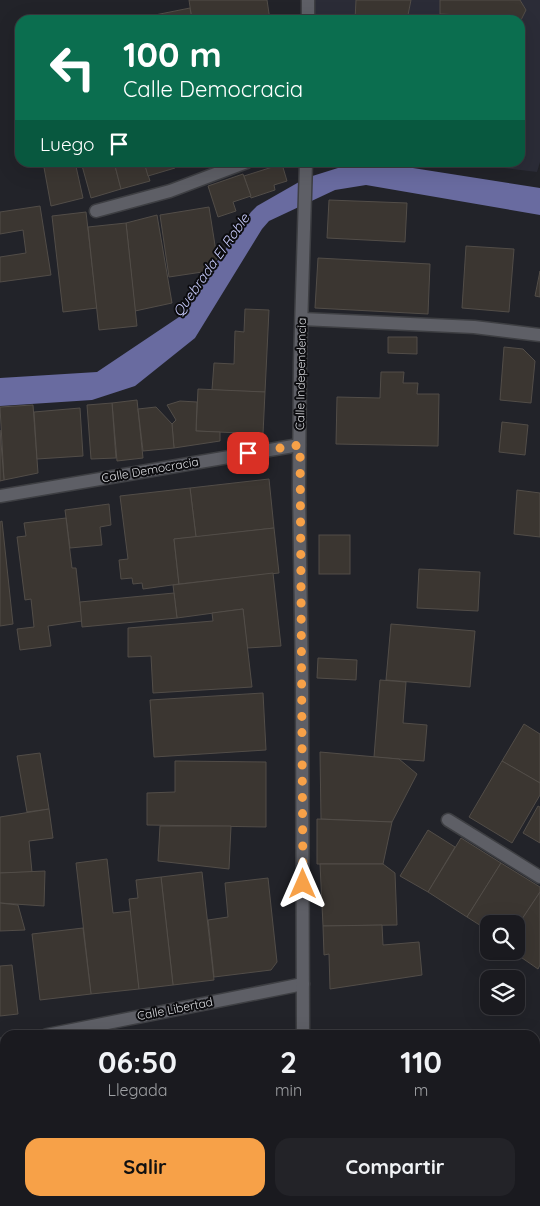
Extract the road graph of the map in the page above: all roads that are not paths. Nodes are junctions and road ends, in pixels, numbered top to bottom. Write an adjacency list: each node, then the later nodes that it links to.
1 (308, 0): 2 (street)
2 (308, 15)
3 (234, 167): 5 (street)
4 (306, 169): 6 (street, Calle Independencia)
5 (96, 211)
6 (302, 319): 7 (street); 8 (street, Calle Independencia)
7 (540, 335)
8 (300, 445): 9 (street, Calle Democracia); 12 (street, Calle Independencia)
9 (0, 496)
10 (448, 820): 11 (street)
11 (540, 877)
12 (303, 984): 13 (street, Calle Libertad); 14 (street, Calle Independencia)
13 (72, 1030)
14 (303, 1030)

